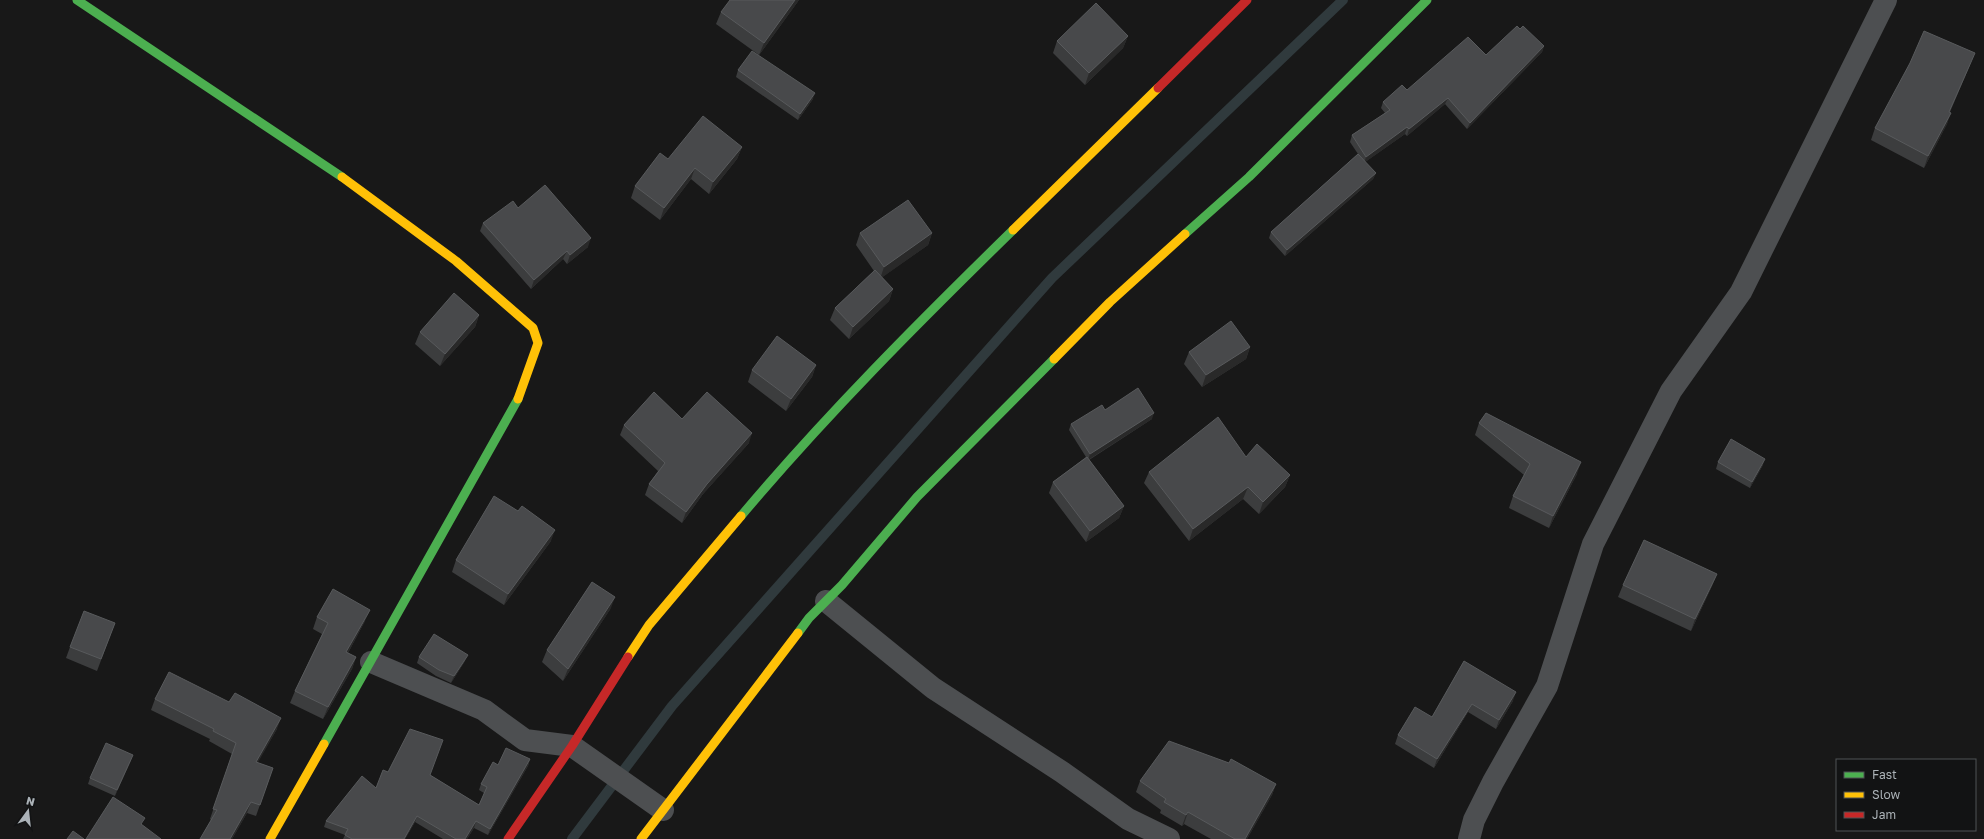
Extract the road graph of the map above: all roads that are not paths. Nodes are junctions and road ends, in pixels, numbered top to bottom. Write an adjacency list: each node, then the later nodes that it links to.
1 (77, 0): 6 (main road)
2 (1247, 0): 7 (main road)
3 (1427, 0): 5 (main road)
4 (1886, 0): 13 (street)
5 (826, 601): 8 (main road); 12 (street)
6 (371, 662): 7 (street); 9 (main road)
7 (572, 746): 8 (street); 10 (main road)
8 (663, 810): 11 (main road)
9 (270, 839)
10 (508, 839)
11 (641, 839)
12 (1169, 839)
13 (1469, 839)

